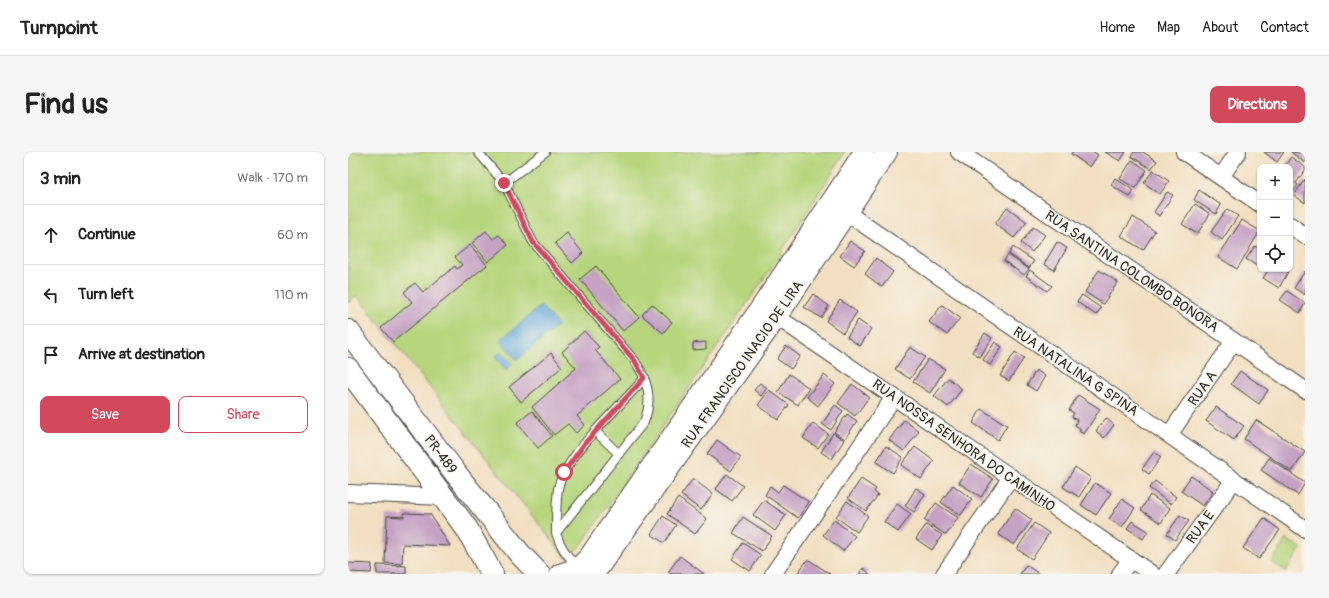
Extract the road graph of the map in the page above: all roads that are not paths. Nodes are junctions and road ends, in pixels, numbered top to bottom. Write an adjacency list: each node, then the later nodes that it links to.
1 (478, 152): 9 (lane)
2 (545, 152): 9 (lane)
3 (864, 152): 11 (street)
4 (888, 152): 11 (street, RUA FRANCISCO INACIO DE LIRA)
5 (959, 152): 16 (street, RUA SANTINA COLOMBO BONORA)
6 (1184, 152): 8 (street)
7 (1238, 152): 8 (street)
8 (1221, 177): 10 (street)
9 (504, 183): 18 (lane)
10 (1257, 202)
11 (839, 208): 14 (street, RUA FRANCISCO INACIO DE LIRA); 22 (street, RUA NATALINA G SPINA)
12 (1293, 227): 13 (street)
13 (1305, 236)
14 (770, 311): 20 (street, RUA NOSSA SENHORA DO CAMINHO); 31 (street, RUA FRANCISCO INACIO DE LIRA)
15 (348, 331): 33 (main road, PR-489 / PR-489)
16 (1234, 341): 19 (street, RUA SANTINA COLOMBO BONORA); 22 (street, RUA A)
17 (348, 369): 27 (main road, PR-489 / PR-489)
18 (644, 378): 21 (lane); 23 (lane)
19 (1304, 387)
20 (894, 397): 24 (street, RUA NOSSA SENHORA DO CAMINHO); 34 (street)
21 (595, 431): 23 (lane); 29 (lane)
22 (1169, 435): 25 (street, RUA NATALINA G SPINA)
23 (619, 454): 29 (lane)
24 (1011, 477): 30 (street, RUA NOSSA SENHORA DO CAMINHO); 35 (street)
25 (1234, 480): 28 (street, RUA NATALINA G SPINA); 38 (street, RUA E)
26 (348, 493): 27 (street)
27 (444, 497): 32 (main road, PR-489 / PR-489)
28 (1305, 529)
29 (556, 533): 31 (lane)
30 (1131, 560): 36 (street); 37 (street, RUA NOSSA SENHORA DO CAMINHO)
31 (577, 572)
32 (492, 574)
33 (539, 574)
34 (773, 574)
35 (944, 574)
36 (1120, 574)
37 (1152, 574)
38 (1166, 574)

